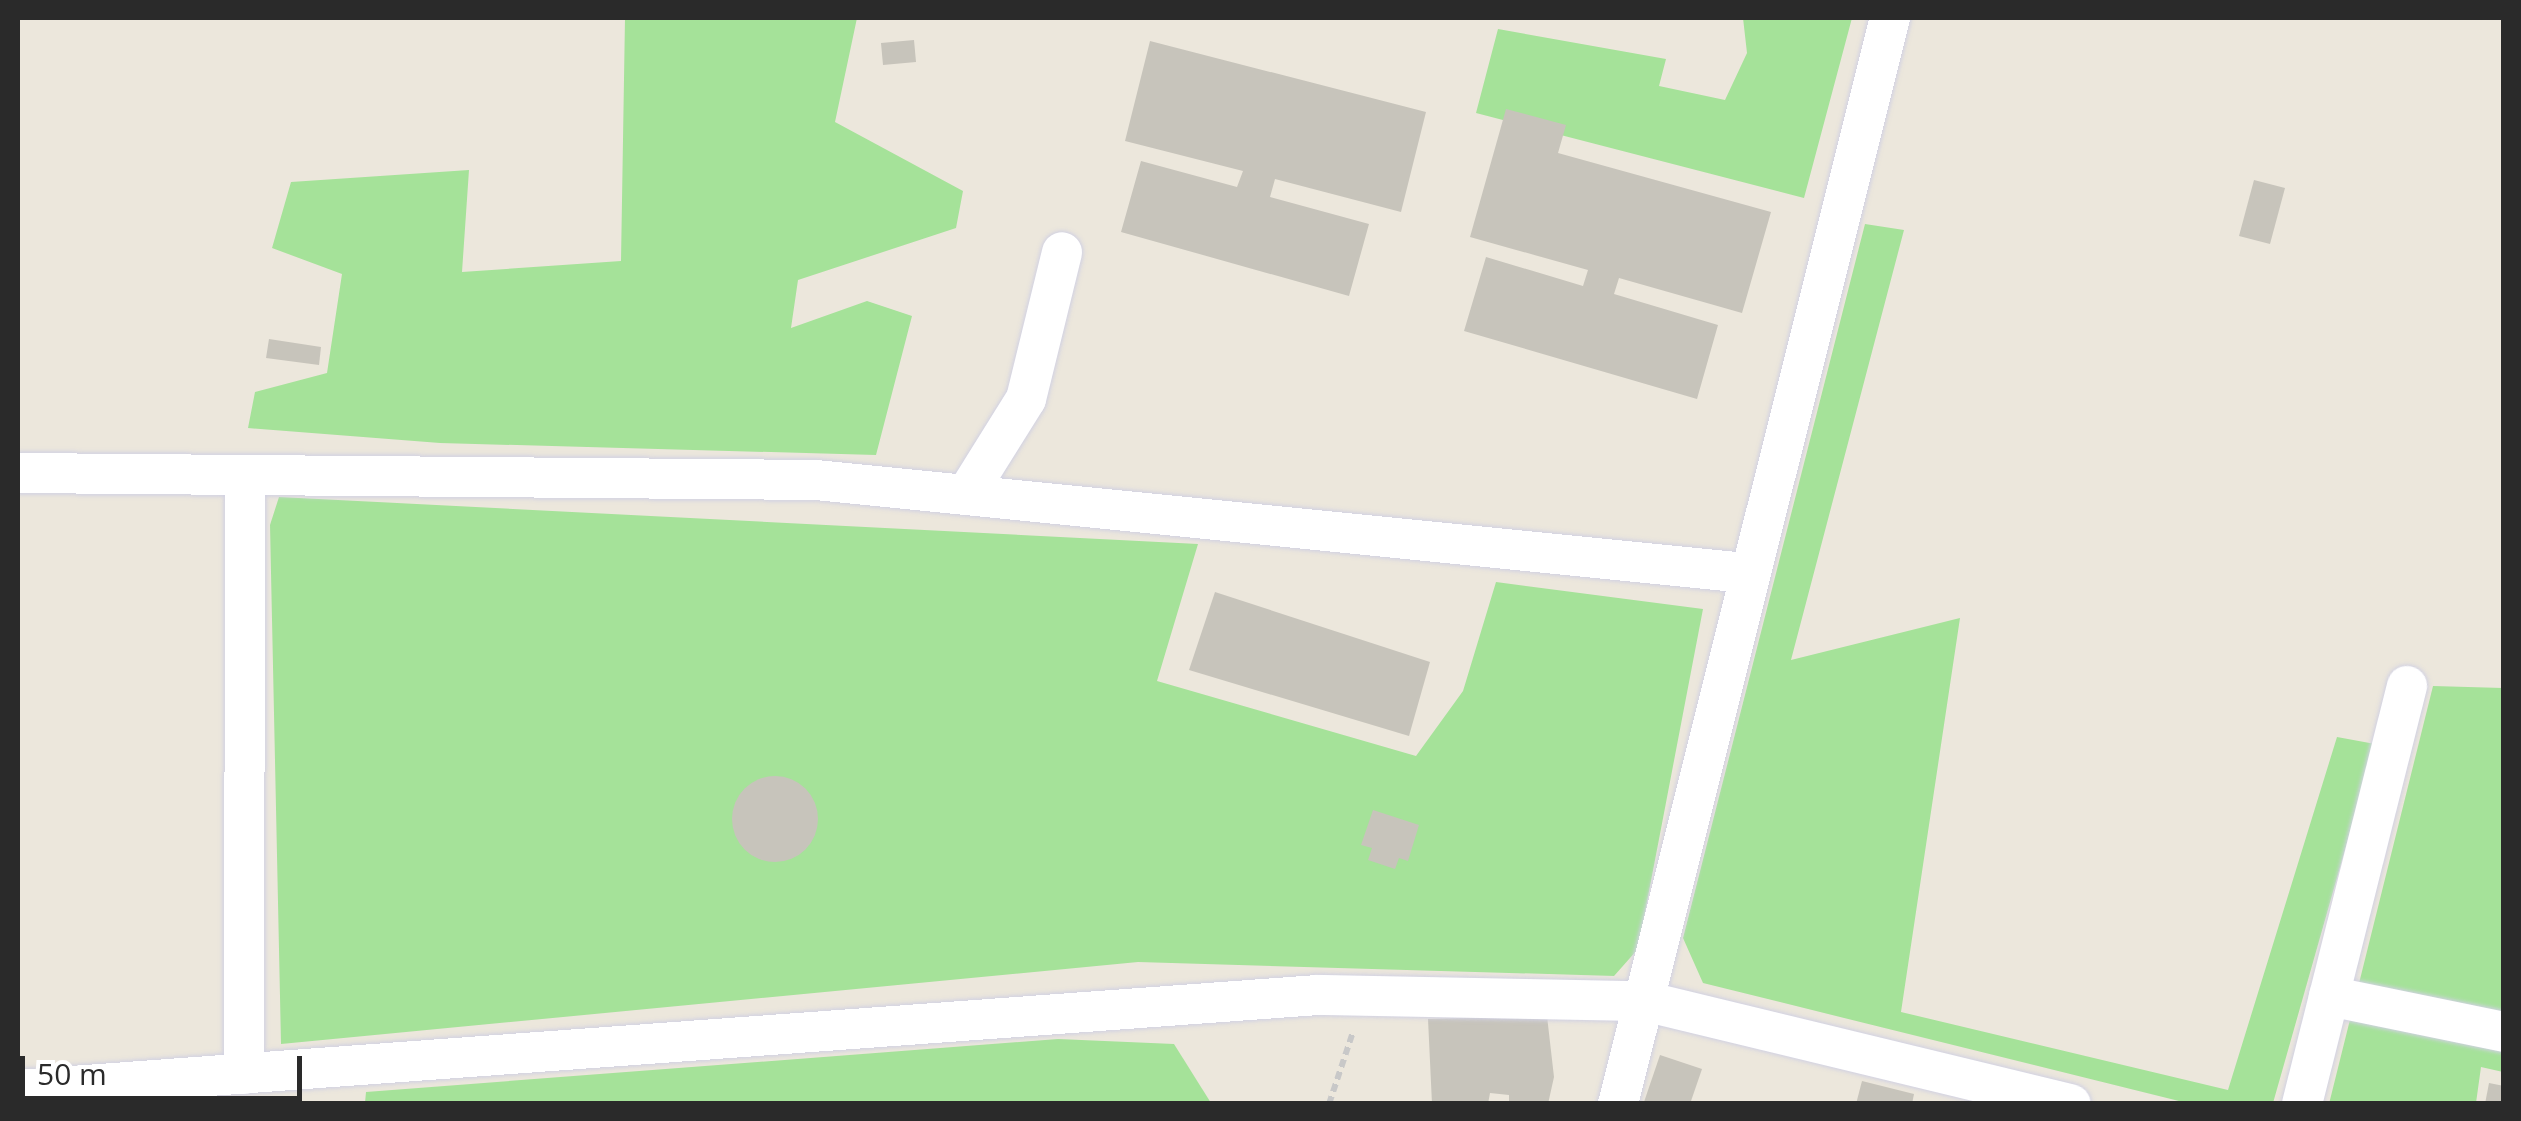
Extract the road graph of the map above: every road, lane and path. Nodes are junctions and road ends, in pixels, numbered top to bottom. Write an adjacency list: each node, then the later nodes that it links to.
1 (1890, 18): 6 (street)
2 (1062, 252): 5 (street)
3 (18, 473): 4 (street)
4 (245, 475): 5 (street); 12 (street)
5 (966, 495): 6 (street)
6 (1746, 572): 10 (street)
7 (2407, 686): 9 (street)
8 (1362, 996): 10 (street); 12 (street); 14 (path)
9 (2329, 996): 11 (street); 17 (street)
10 (1644, 1001): 15 (street); 16 (street)
11 (2504, 1032)
12 (244, 1074): 13 (street)
13 (18, 1090)
14 (1329, 1104)
15 (1618, 1104)
16 (2070, 1104)
17 (2302, 1104)

